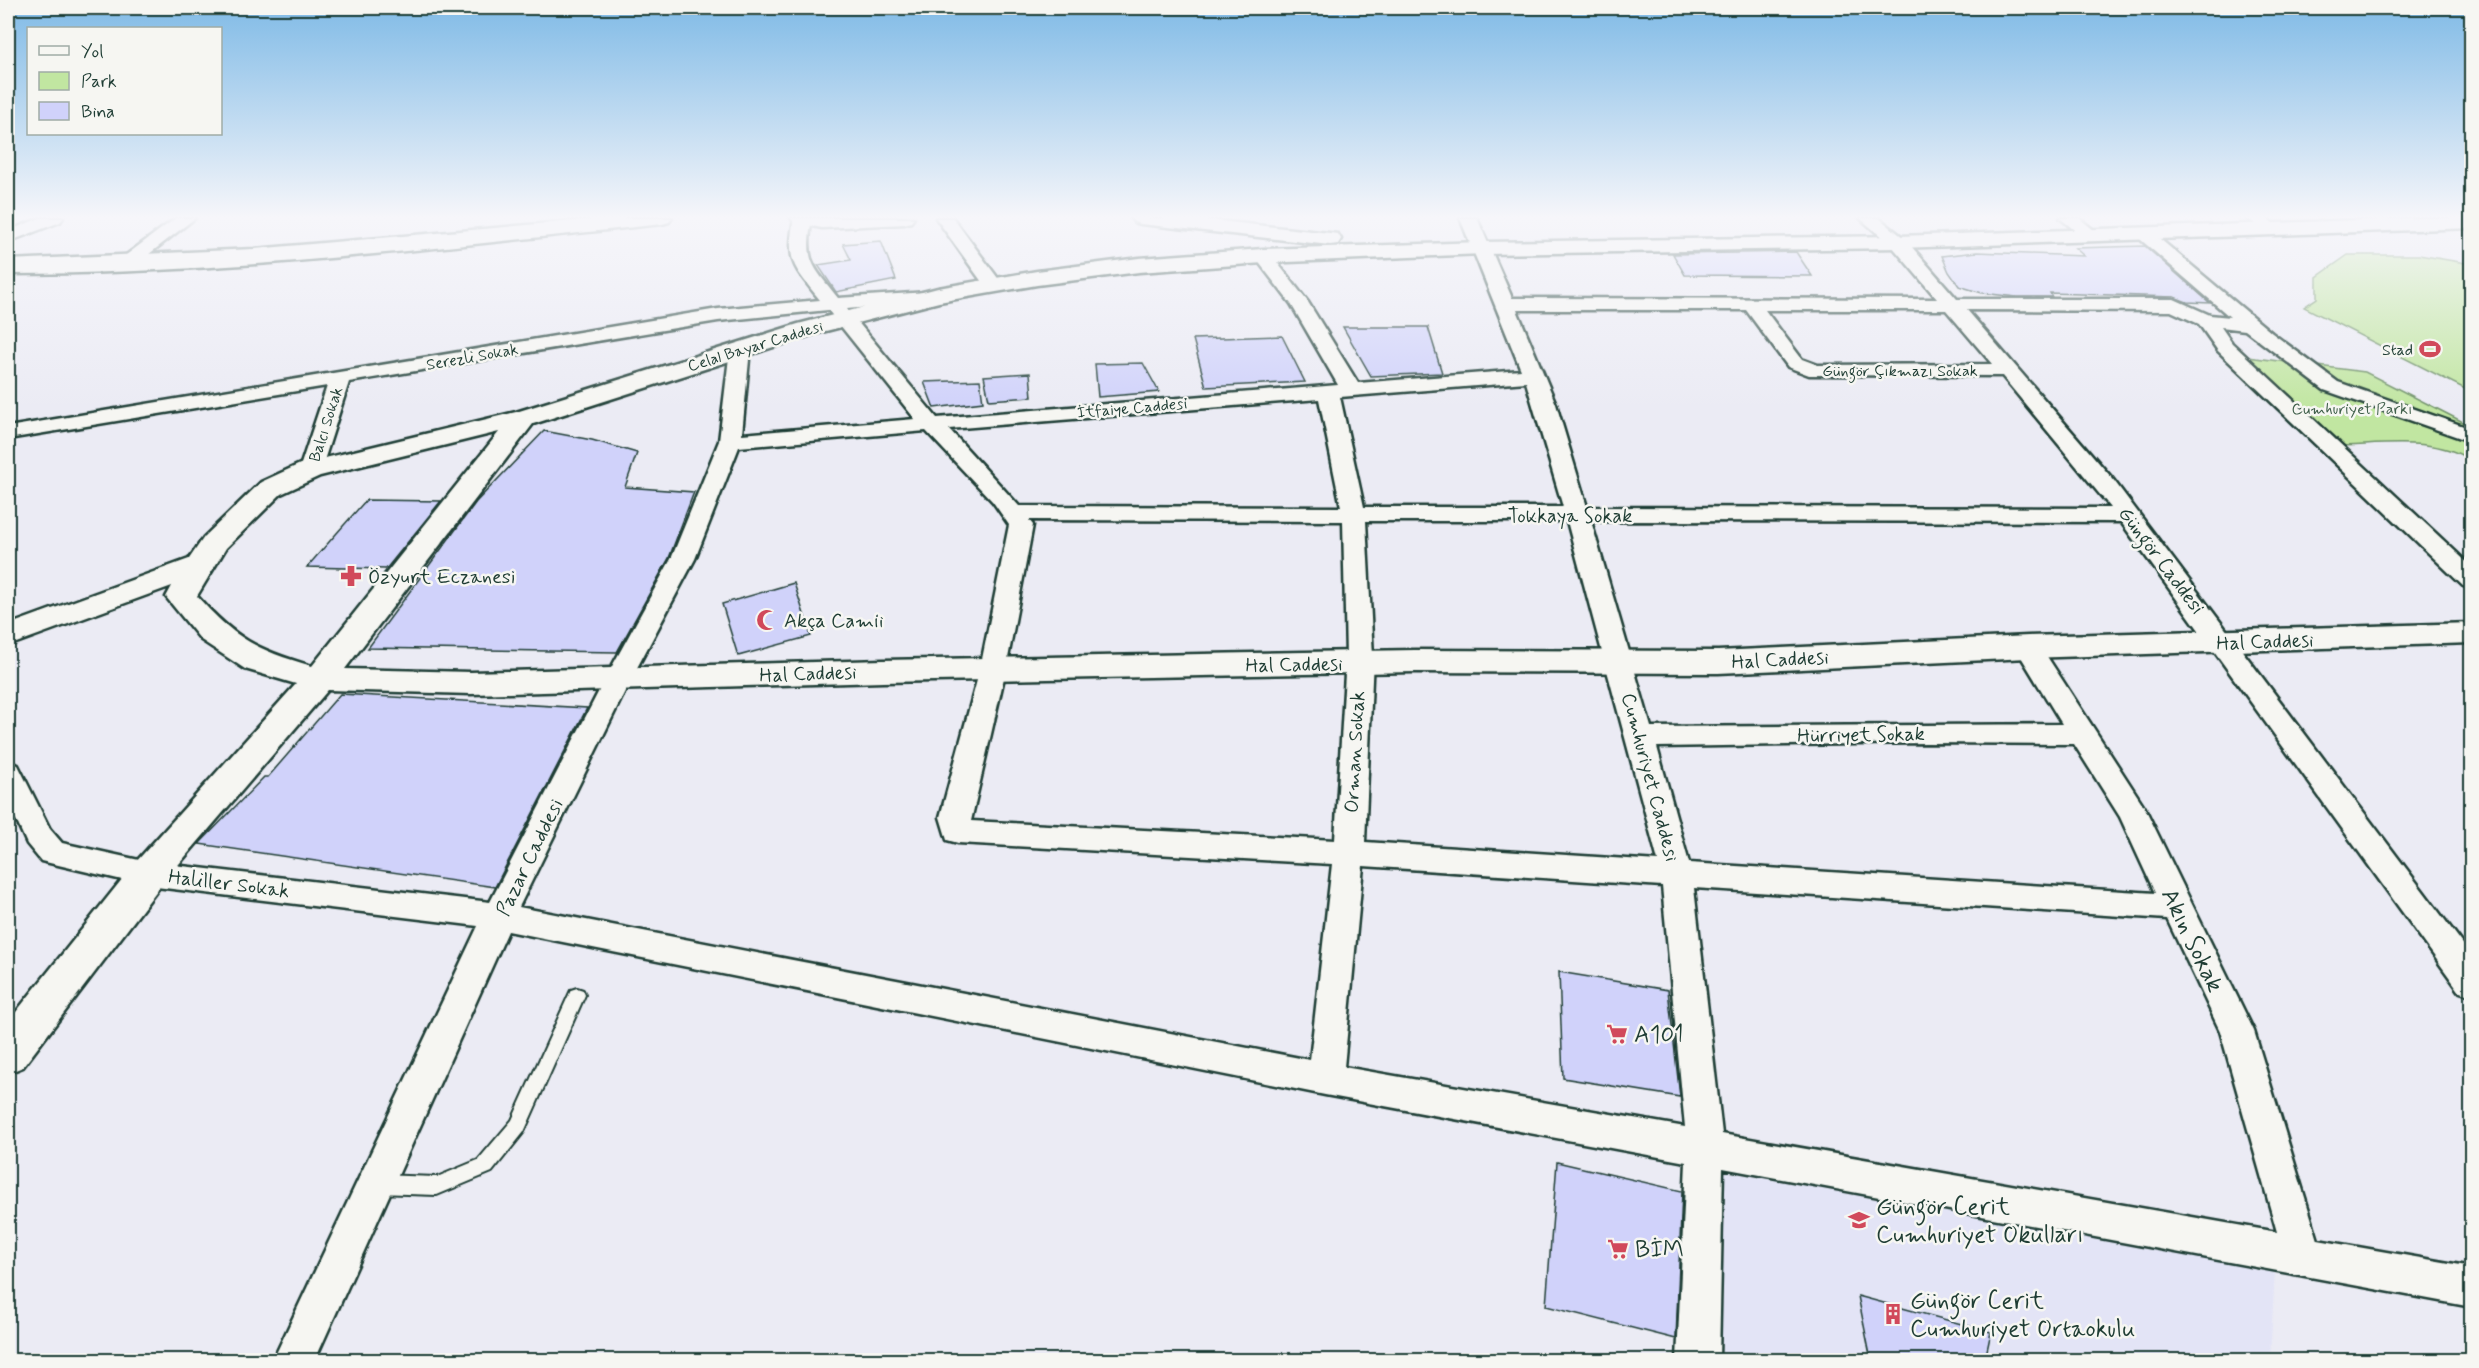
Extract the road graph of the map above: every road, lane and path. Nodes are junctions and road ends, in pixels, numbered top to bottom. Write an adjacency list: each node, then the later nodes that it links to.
1 (816, 282): 12 (street)
2 (992, 282): 8 (street)
3 (1017, 282): 8 (street, Celal Bayar Caddesi)
4 (1283, 282): 19 (street, Orman Sokak)
5 (1497, 282): 11 (street, Cumhuriyet Caddesi)
6 (1933, 282): 10 (street, Güngör Caddesi)
7 (2200, 282): 14 (street)
8 (994, 285): 12 (street, Celal Bayar Caddesi)
9 (1751, 303): 10 (street); 11 (street); 16 (street, Güngör Çıkmazı Sokak)
10 (1951, 303): 13 (street); 16 (street, Güngör Caddesi)
11 (1506, 304): 17 (street, Cumhuriyet Caddesi)
12 (841, 311): 15 (street, Celal Bayar Caddesi); 18 (street, Serezli Sokak); 21 (street)
13 (2206, 320): 14 (street); 31 (street)
14 (2252, 325): 23 (street)
15 (740, 350): 20 (street, Celal Bayar Caddesi); 24 (street, Pazar Caddesi)
16 (2008, 370): 29 (street, Güngör Caddesi)
17 (1534, 375): 19 (street, İtfaiye Caddesi); 28 (street, Cumhuriyet Caddesi)
18 (340, 379): 22 (street, Serezli Sokak); 25 (street, Balcı Sokak)
19 (1340, 390): 21 (street, İtfaiye Caddesi); 27 (street, Orman Sokak)
20 (524, 418): 25 (street, Celal Bayar Caddesi); 39 (street)
21 (930, 423): 24 (street, İtfaiye Caddesi); 26 (street)
22 (8, 433)
23 (2472, 436)
24 (730, 441): 40 (street, Pazar Caddesi)
25 (310, 470): 30 (street, Celal Bayar Caddesi)
26 (1013, 513): 27 (street, Tokkaya Sokak); 38 (street)
27 (1354, 514): 28 (street, Tokkaya Sokak); 36 (street, Orman Sokak)
28 (1577, 515): 29 (street, Tokkaya Sokak); 37 (street, Cumhuriyet Caddesi)
29 (2128, 515): 34 (street, Güngör Caddesi)
30 (201, 565): 33 (street); 39 (street, Hal Caddesi)
31 (2472, 581)
32 (2472, 633): 34 (street, Hal Caddesi)
33 (8, 636)
34 (2223, 642): 35 (street, Hal Caddesi); 49 (street, Güngör Caddesi)
35 (2028, 647): 37 (street, Hal Caddesi); 41 (street, Akın Sokak)
36 (1359, 662): 37 (street, Hal Caddesi); 38 (street, Hal Caddesi); 44 (street, Orman Sokak)
37 (1620, 662): 42 (street, Cumhuriyet Caddesi)
38 (993, 669): 40 (street, Hal Caddesi); 44 (street)
39 (319, 679): 40 (street, Hal Caddesi); 45 (street)
40 (618, 679): 48 (street, Pazar Caddesi)
41 (2082, 734): 42 (street, Hürriyet Sokak); 47 (street, Akın Sokak)
42 (1640, 737): 46 (street, Cumhuriyet Caddesi)
43 (8, 772): 45 (street, Haliller Sokak)
44 (1349, 853): 46 (street); 52 (street, Orman Sokak)
45 (148, 874): 48 (street, Haliller Sokak); 51 (street)
46 (1677, 876): 47 (street); 53 (street, Cumhuriyet Caddesi)
47 (2177, 907): 55 (street, Akın Sokak)
48 (499, 916): 52 (street, Haliller Sokak); 54 (street, Pazar Caddesi)
49 (2472, 982)
50 (577, 995): 54 (lane)
51 (8, 1054)
52 (1325, 1079): 53 (street, Haliller Sokak)
53 (1705, 1148): 55 (street, Haliller Sokak); 58 (street, Cumhuriyet Caddesi)
54 (377, 1185): 57 (street, Pazar Caddesi)
55 (2304, 1257): 56 (street, Haliller Sokak)
56 (2472, 1287)
57 (294, 1360)
58 (1698, 1360)

